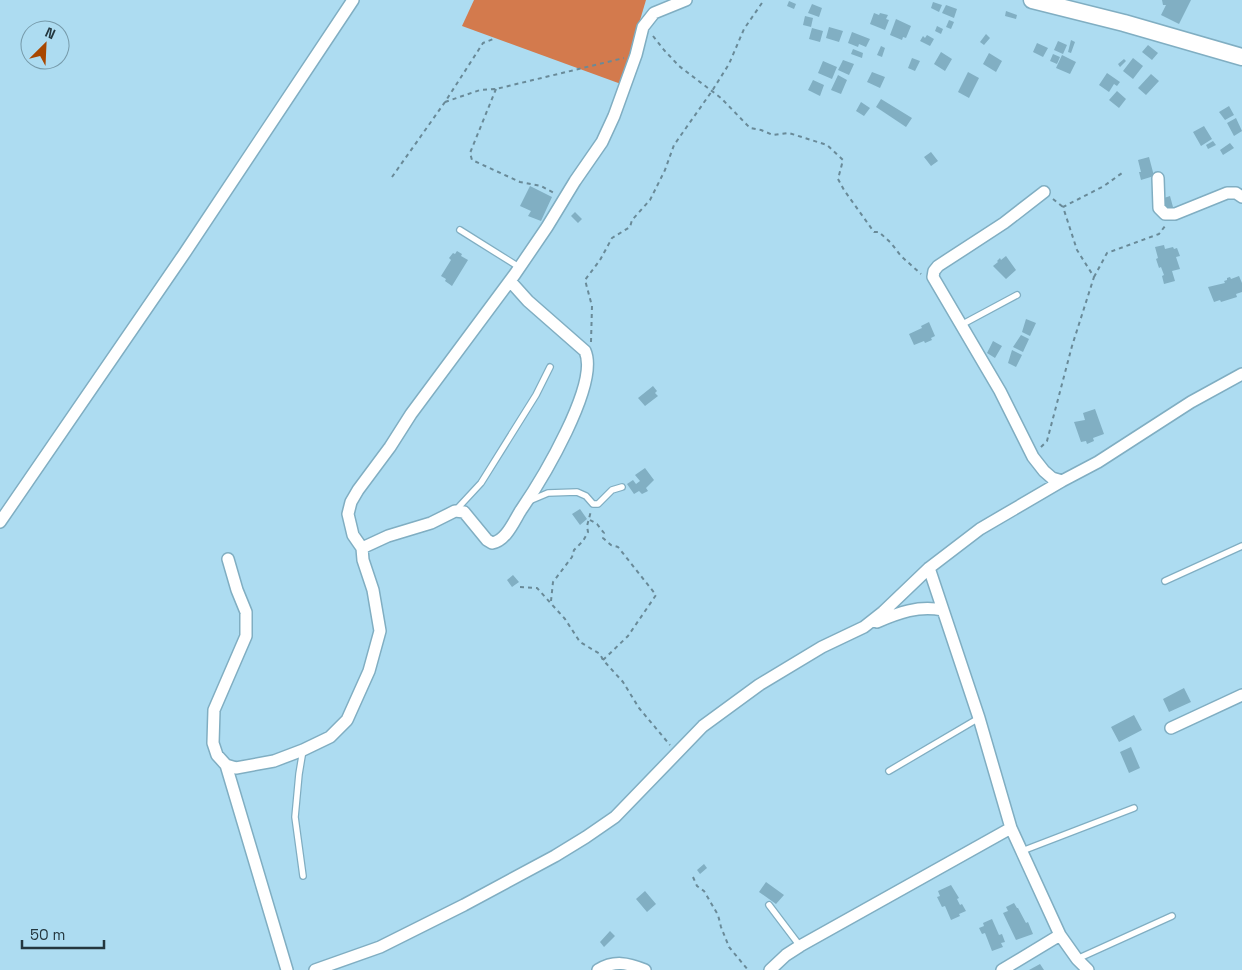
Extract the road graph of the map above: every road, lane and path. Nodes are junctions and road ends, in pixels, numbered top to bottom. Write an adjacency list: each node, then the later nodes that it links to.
1 (353, 0): 36 (street)
2 (686, 0): 5 (street)
3 (764, 0): 10 (path)
4 (1032, 0): 8 (street)
5 (643, 27): 7 (street); 10 (path)
6 (496, 38): 11 (path)
7 (636, 55): 9 (path); 17 (street)
8 (1242, 57)
9 (496, 89): 11 (path); 17 (path)
10 (712, 91): 21 (path); 26 (path)
11 (445, 102): 13 (path)
12 (1122, 173): 22 (path)
13 (392, 177)
14 (1158, 178): 18 (street)
15 (1044, 192): 21 (street)
16 (1242, 197): 18 (street)
17 (564, 198): 20 (street)
18 (1175, 214): 22 (path)
19 (460, 230): 20 (lane)
20 (519, 267): 23 (street)
21 (934, 277): 25 (street)
22 (1094, 277): 29 (path)
23 (510, 281): 26 (street); 38 (street)
24 (1017, 295): 25 (lane)
25 (960, 326): 29 (street)
26 (589, 359): 32 (street)
27 (550, 367): 34 (lane)
28 (1242, 374): 30 (street)
29 (1034, 457): 30 (street)
30 (1062, 481): 40 (street)
31 (622, 487): 33 (lane)
32 (527, 502): 33 (lane); 34 (street)
33 (593, 504): 35 (path)
34 (455, 511): 38 (street)
35 (590, 520): 43 (path); 46 (path)
36 (0, 522)
37 (1242, 546): 41 (lane)
38 (362, 548): 50 (street)
39 (228, 559): 52 (street)
40 (929, 568): 44 (street); 45 (street)
41 (1165, 581)
42 (520, 586): 43 (path)
43 (551, 602): 46 (path)
44 (942, 610): 45 (street); 48 (street)
45 (864, 627): 51 (street)
46 (603, 660): 51 (path)
47 (1242, 695): 49 (street)
48 (979, 718): 53 (lane); 55 (street)
49 (1170, 728)
50 (303, 750): 52 (street); 57 (lane)
51 (680, 750): 64 (street)
52 (226, 765): 65 (street)
53 (889, 771)
54 (1134, 808): 56 (lane)
55 (1011, 828): 56 (street); 62 (street)
56 (1022, 851): 61 (street)
57 (302, 876)
58 (693, 877): 69 (path)
59 (769, 905): 62 (lane)
60 (1172, 916): 63 (lane)
61 (1060, 935): 63 (street); 71 (street)
62 (800, 946): 70 (street)
63 (1077, 959): 72 (street)
64 (331, 967): 66 (street)
65 (287, 970)
66 (315, 970)
67 (598, 970): 68 (street)
68 (645, 970)
69 (748, 970)
70 (770, 970)
71 (1002, 970)
72 (1088, 970)

